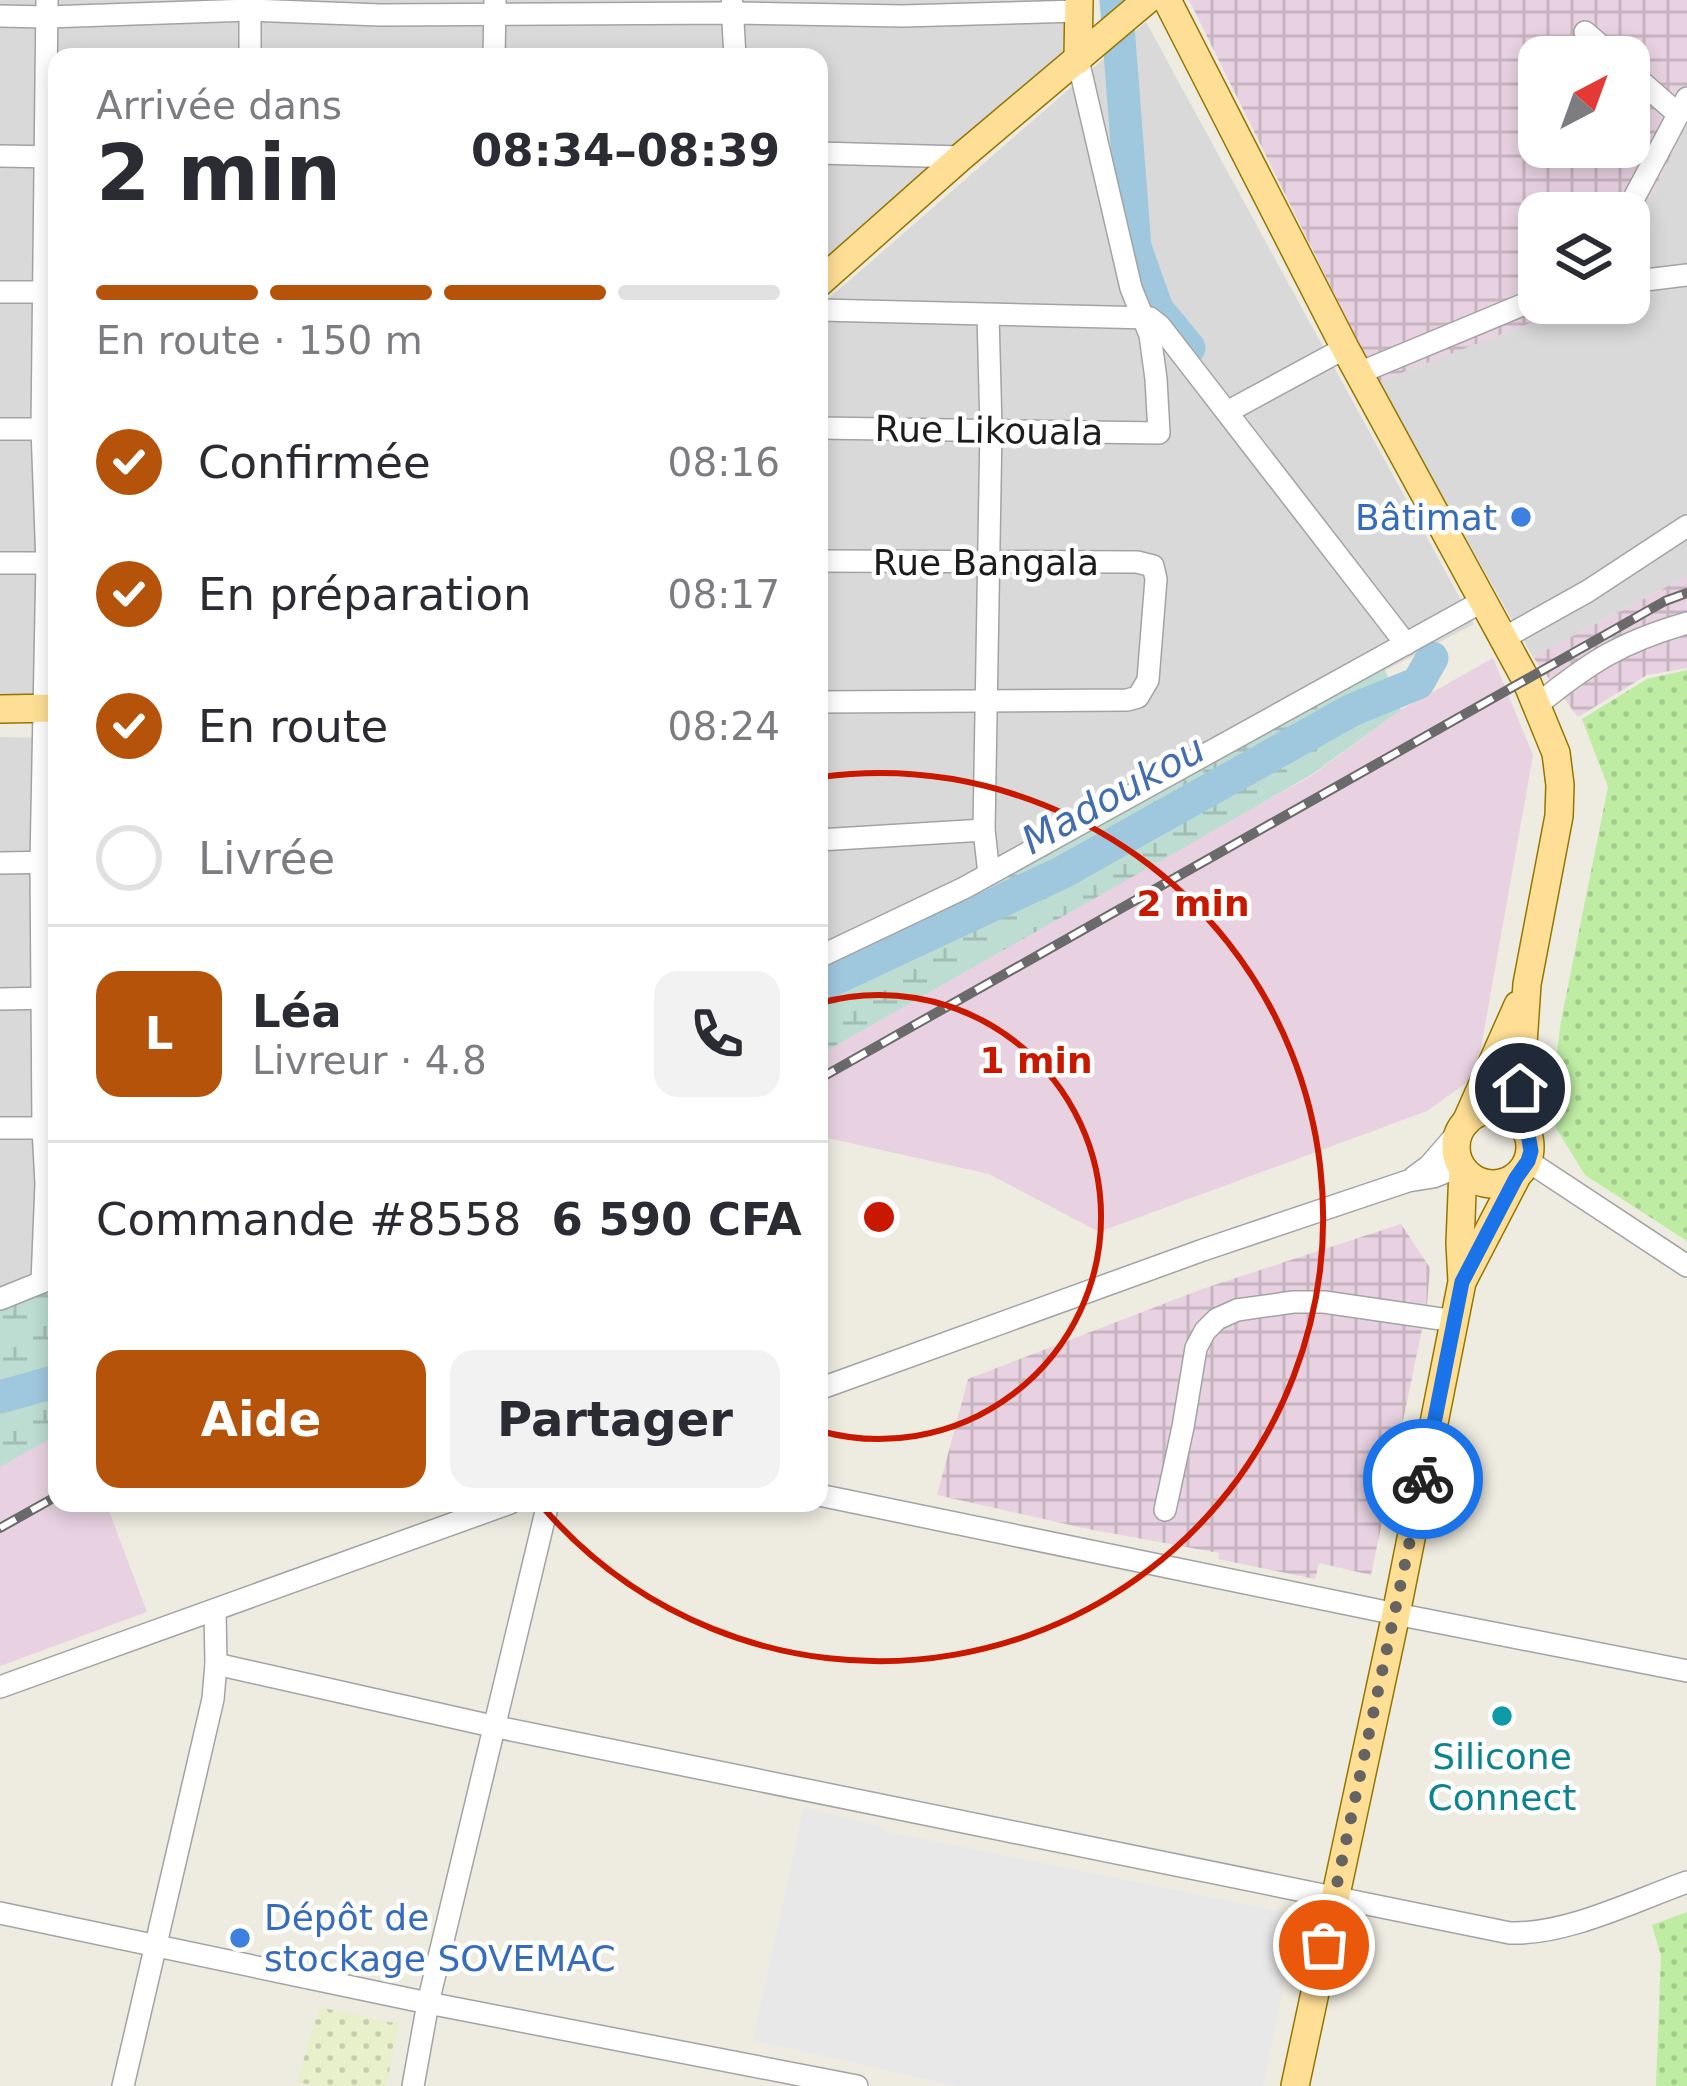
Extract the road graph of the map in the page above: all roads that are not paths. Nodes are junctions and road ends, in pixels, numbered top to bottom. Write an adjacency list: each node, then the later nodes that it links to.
1 (1147, 0): 15 (main road)
2 (1167, 0): 32 (main road)
3 (250, 5): 6 (street); 7 (street); 12 (street)
4 (1079, 6): 5 (street); 15 (main road)
5 (732, 7): 6 (street); 14 (street)
6 (495, 8): 13 (street)
7 (47, 9): 8 (street); 11 (street)
8 (0, 16)
9 (1586, 32): 10 (street)
10 (1590, 36)
11 (48, 48)
12 (250, 48)
13 (494, 48)
14 (734, 48)
15 (1086, 53): 21 (main road); 31 (street)
16 (1650, 84): 17 (street)
17 (1683, 106): 22 (street)
18 (828, 154): 21 (street)
19 (0, 156): 20 (street)
20 (48, 157)
21 (961, 157): 24 (main road)
22 (1637, 192)
23 (1687, 275): 25 (street)
24 (828, 276)
25 (1650, 279)
26 (0, 292): 27 (street)
27 (48, 292)
28 (1518, 305): 32 (street)
29 (828, 310): 30 (street)
30 (988, 315): 31 (street); 35 (street)
31 (1144, 317): 33 (street); 35 (street, Rue Likouala)
32 (1352, 360): 33 (street); 43 (main road)
33 (1227, 412): 46 (street)
34 (828, 428): 35 (street, Rue Likouala)
35 (991, 428): 42 (street)
36 (0, 429): 37 (street)
37 (48, 429)
38 (1687, 526): 45 (street)
39 (828, 561): 42 (street, Rue Bangala)
40 (0, 562): 41 (street)
41 (48, 563)
42 (988, 564): 47 (street); 47 (street, Rue Bangala)
43 (1484, 601): 45 (main road); 46 (street)
44 (1687, 623): 49 (street)
45 (1504, 638): 49 (main road)
46 (1406, 644): 56 (street)
47 (986, 699): 48 (street); 52 (street)
48 (828, 702)
49 (1537, 705): 58 (main road)
50 (48, 708): 51 (main road)
51 (0, 709)
52 (984, 830): 53 (street); 56 (street)
53 (828, 839)
54 (0, 862): 55 (street)
55 (48, 862)
56 (988, 874): 57 (street)
57 (828, 954)
58 (1527, 984): 62 (main road); 65 (main road)
59 (48, 998): 60 (street)
60 (0, 999)
61 (48, 1035): 64 (street)
62 (1464, 1125): 65 (main road); 66 (main road); 67 (street)
63 (0, 1128): 64 (street)
64 (43, 1128): 68 (street)
65 (1524, 1157): 66 (main road); 69 (street); 71 (main road)
66 (1462, 1167): 67 (street); 71 (main road)
67 (1408, 1181): 74 (street)
68 (48, 1247)
69 (1687, 1266)
70 (48, 1279): 72 (street)
71 (1462, 1282): 73 (main road)
72 (0, 1299)
73 (1454, 1321): 76 (street); 80 (main road)
74 (828, 1386)
75 (828, 1497): 80 (street)
76 (1165, 1510)
77 (485, 1512): 79 (street)
78 (546, 1512): 84 (street)
79 (214, 1610): 81 (street); 83 (street)
80 (1396, 1614): 82 (street); 86 (main road)
81 (216, 1664): 84 (street); 88 (street)
82 (1687, 1671)
83 (0, 1687)
84 (492, 1726): 86 (street); 89 (street)
85 (1687, 1882): 86 (street)
86 (1334, 1898): 94 (main road)
87 (0, 1913): 88 (street)
88 (157, 1948): 89 (street); 91 (street)
89 (428, 2003): 90 (street); 92 (street)
90 (790, 2079): 93 (street)
91 (123, 2086)
92 (413, 2086)
93 (857, 2086)
94 (1295, 2086)

